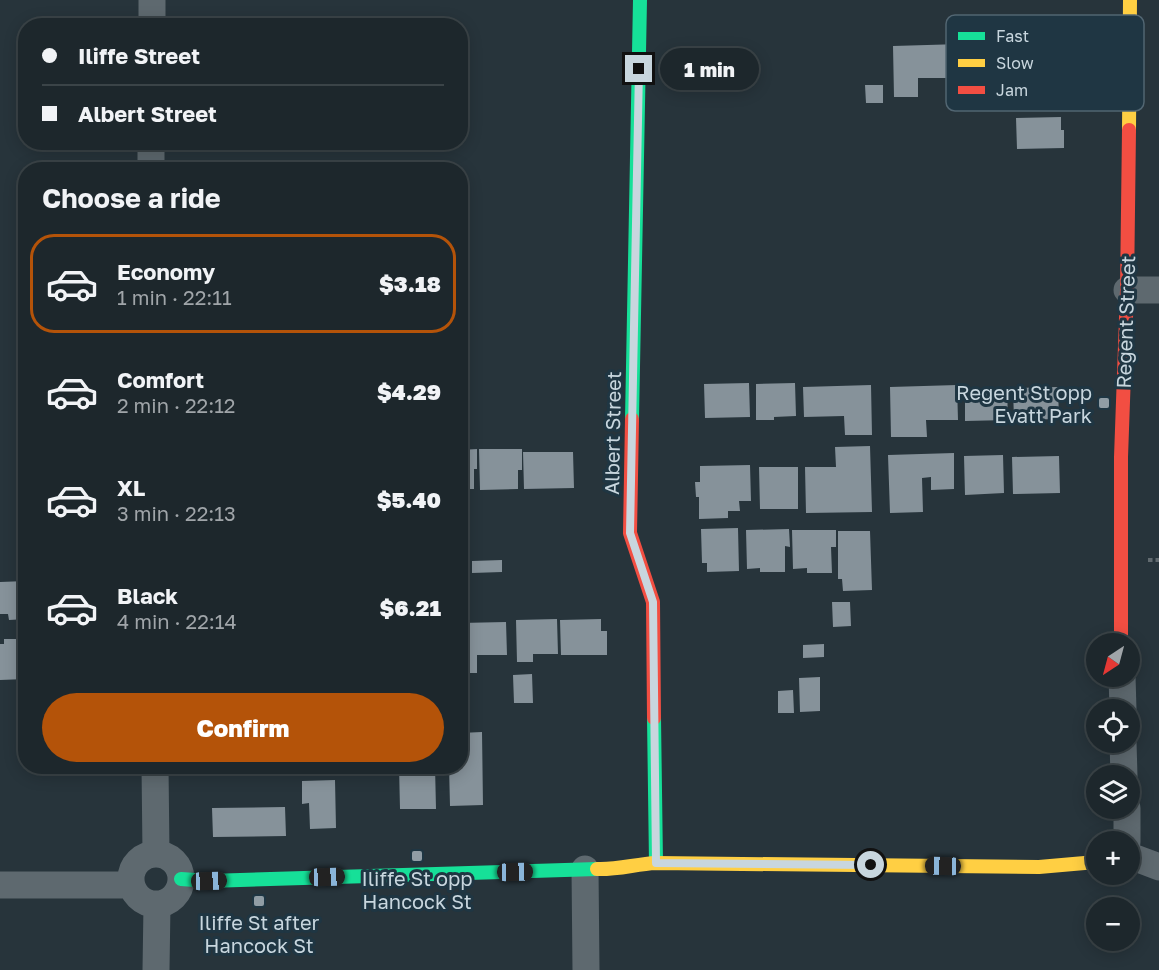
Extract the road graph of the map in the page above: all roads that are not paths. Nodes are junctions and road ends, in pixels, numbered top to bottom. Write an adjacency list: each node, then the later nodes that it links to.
1 (152, 0): 5 (street)
2 (640, 0): 13 (street, Albert Street)
3 (1130, 0): 4 (street, Regent Street)
4 (1130, 15)
5 (152, 18)
6 (1129, 111): 7 (street, Regent Street)
7 (1127, 290): 8 (street); 9 (street, Regent Street)
8 (1159, 290)
9 (1121, 633)
10 (155, 774): 11 (street)
11 (156, 854): 17 (street); 19 (street)
12 (1140, 860): 15 (street)
13 (656, 863): 14 (street); 16 (street)
14 (1086, 863)
15 (1159, 867)
16 (585, 869): 17 (street); 22 (street)
17 (181, 879): 20 (street)
18 (0, 885): 19 (street)
19 (131, 885): 20 (street)
20 (157, 905): 21 (street)
21 (156, 970)
22 (586, 970)

